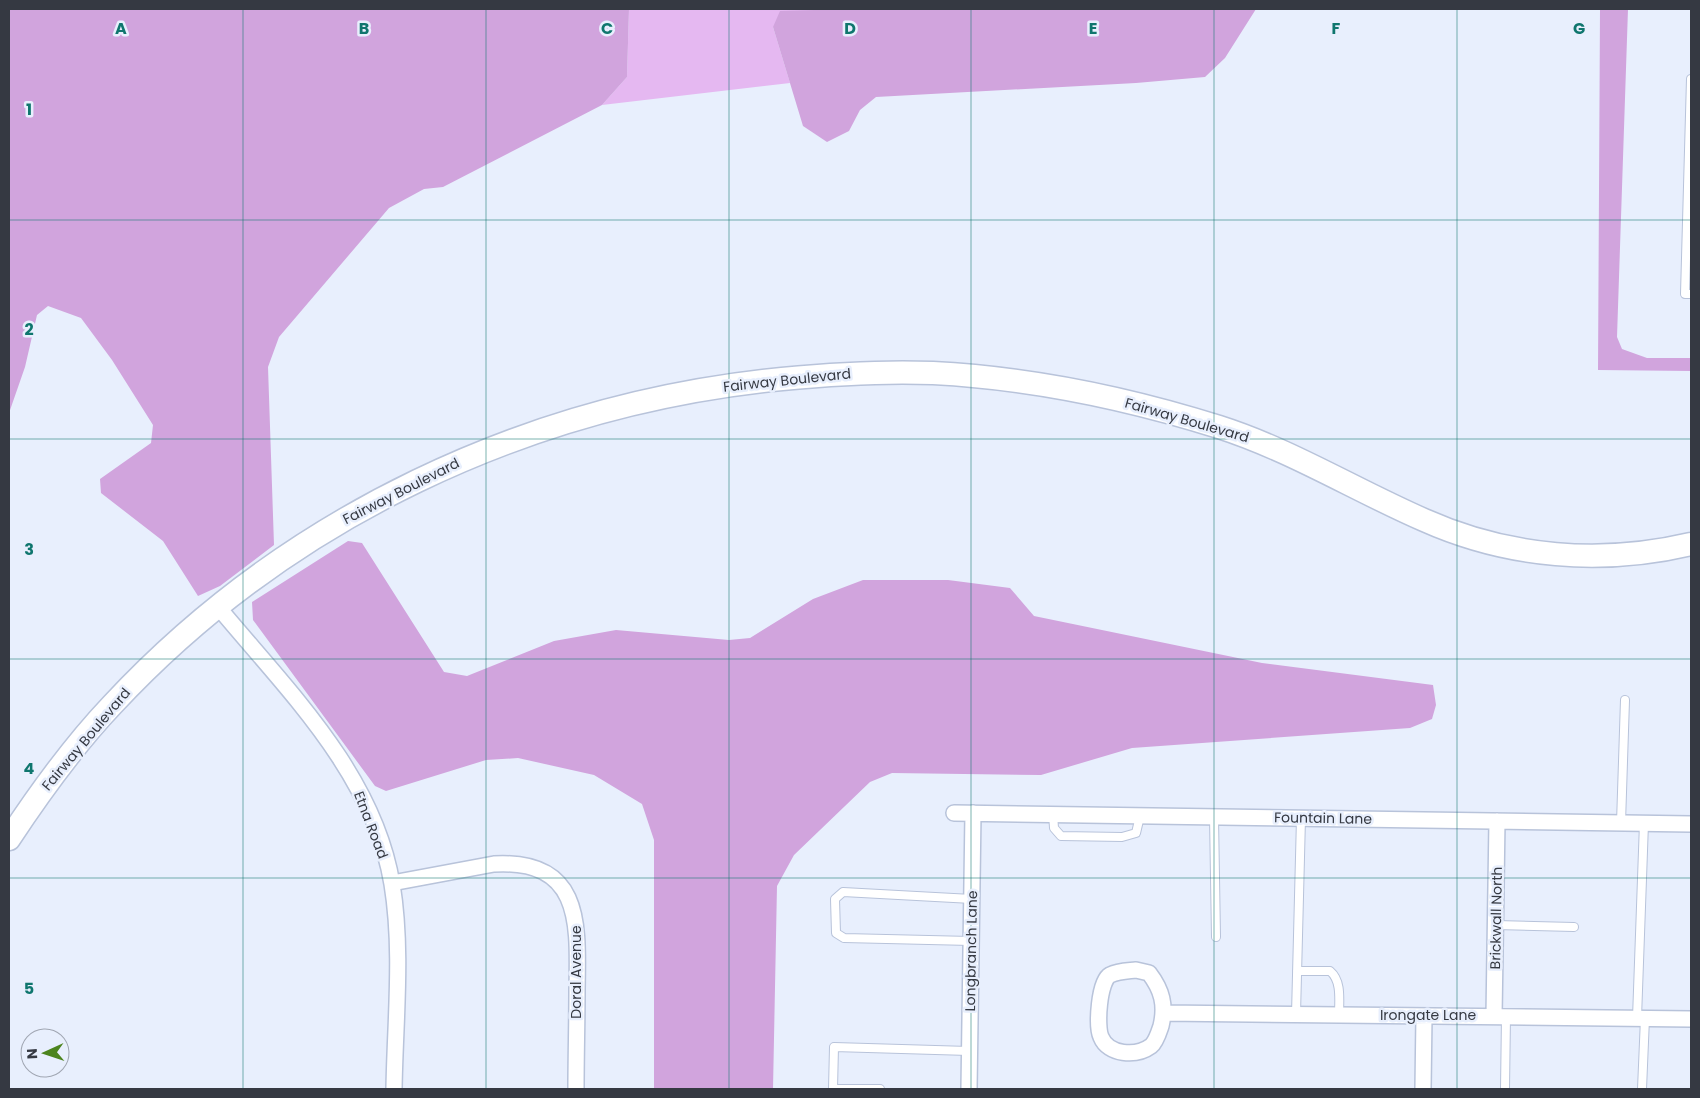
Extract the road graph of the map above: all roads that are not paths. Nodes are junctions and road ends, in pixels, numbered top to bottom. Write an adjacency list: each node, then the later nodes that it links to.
1 (1691, 79): 2 (lane)
2 (1691, 98): 3 (lane)
3 (1689, 231): 4 (lane)
4 (1688, 294)
5 (1691, 544): 6 (street, Fairway Boulevard)
6 (219, 608): 18 (street, Fairway Boulevard); 19 (street, Etna Road)
7 (1625, 700): 15 (lane)
8 (954, 813): 9 (street, Fountain Lane)
9 (973, 813): 10 (street, Fountain Lane); 20 (street, Longbranch Lane)
10 (1053, 814): 11 (street, Fountain Lane); 11 (lane)
11 (1140, 816): 12 (street, Fountain Lane)
12 (1214, 817): 13 (street, Fountain Lane); 23 (lane)
13 (1301, 818): 14 (street, Fountain Lane); 25 (lane)
14 (1497, 821): 15 (street, Fountain Lane); 21 (street, Brickwall North)
15 (1622, 823): 16 (street, Fountain Lane)
16 (1644, 823): 17 (street, Fountain Lane); 31 (lane)
17 (1691, 824)
18 (9, 839)
19 (392, 883): 34 (street, Etna Road); 35 (street, Doral Avenue)
20 (972, 899): 24 (street, Longbranch Lane); 24 (lane)
21 (1496, 925): 22 (lane); 30 (street, Brickwall North)
22 (1574, 927)
23 (1216, 937)
24 (971, 941): 33 (street, Longbranch Lane)
25 (1297, 972): 27 (lane); 28 (lane)
26 (1164, 1013): 26 (street); 27 (street, Irongate Lane)
27 (1296, 1014): 28 (street, Irongate Lane)
28 (1340, 1015): 29 (street, Irongate Lane)
29 (1424, 1016): 30 (street, Irongate Lane); 38 (street)
30 (1500, 1016): 31 (street, Irongate Lane); 39 (lane)
31 (1641, 1018): 32 (street, Irongate Lane); 40 (lane)
32 (1691, 1019)
33 (969, 1051): 36 (lane); 37 (street, Longbranch Lane)
34 (394, 1089)
35 (576, 1089)
36 (880, 1089)
37 (969, 1089)
38 (1423, 1089)
39 (1505, 1089)
40 (1642, 1089)

